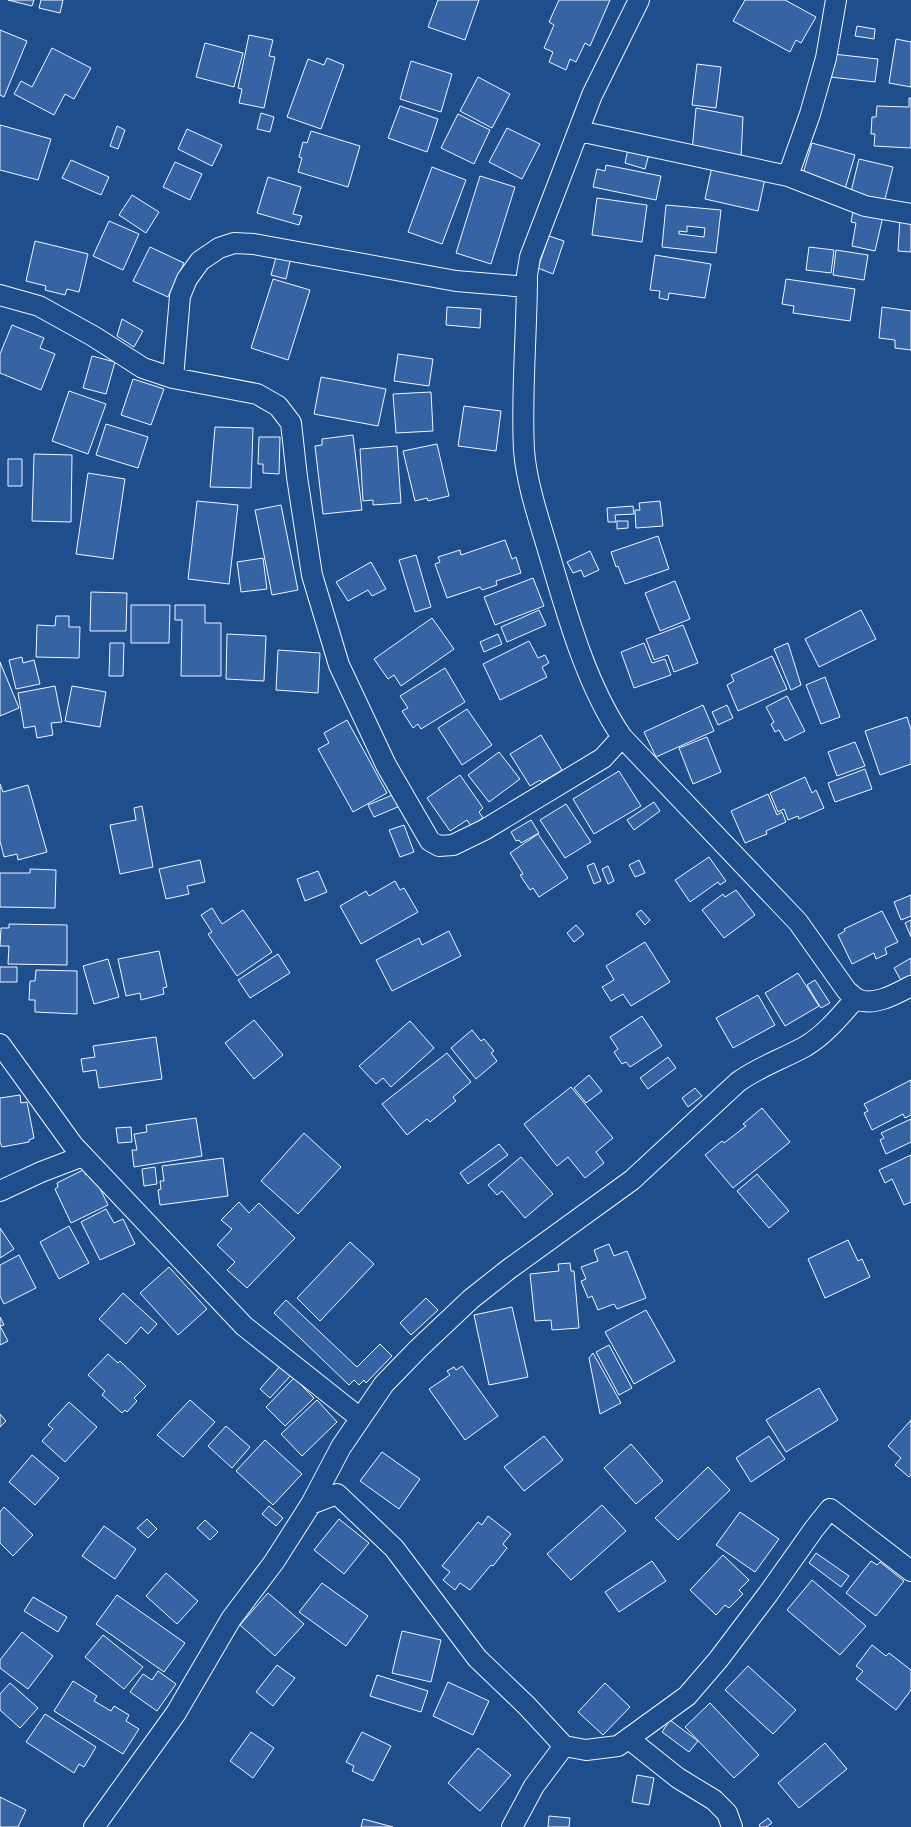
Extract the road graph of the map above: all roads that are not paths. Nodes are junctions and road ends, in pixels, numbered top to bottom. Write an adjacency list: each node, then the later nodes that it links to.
1 (639, 0): 3 (street)
2 (836, 0): 4 (street)
3 (579, 131): 4 (street); 6 (street)
4 (788, 176): 5 (street)
5 (911, 214)
6 (527, 287): 8 (street); 9 (street)
7 (0, 295): 8 (street)
8 (173, 378): 9 (street)
9 (622, 737): 11 (street)
10 (911, 986): 11 (street)
11 (856, 998): 15 (street)
12 (0, 1044): 13 (street)
13 (84, 1156): 14 (street); 15 (street)
14 (0, 1191)
15 (360, 1418): 16 (street)
16 (310, 1504): 19 (street); 20 (street)
17 (911, 1571): 18 (street)
18 (629, 1739): 19 (street); 22 (street)
19 (564, 1746): 21 (street)
20 (94, 1827)
21 (512, 1827)
22 (732, 1827)

